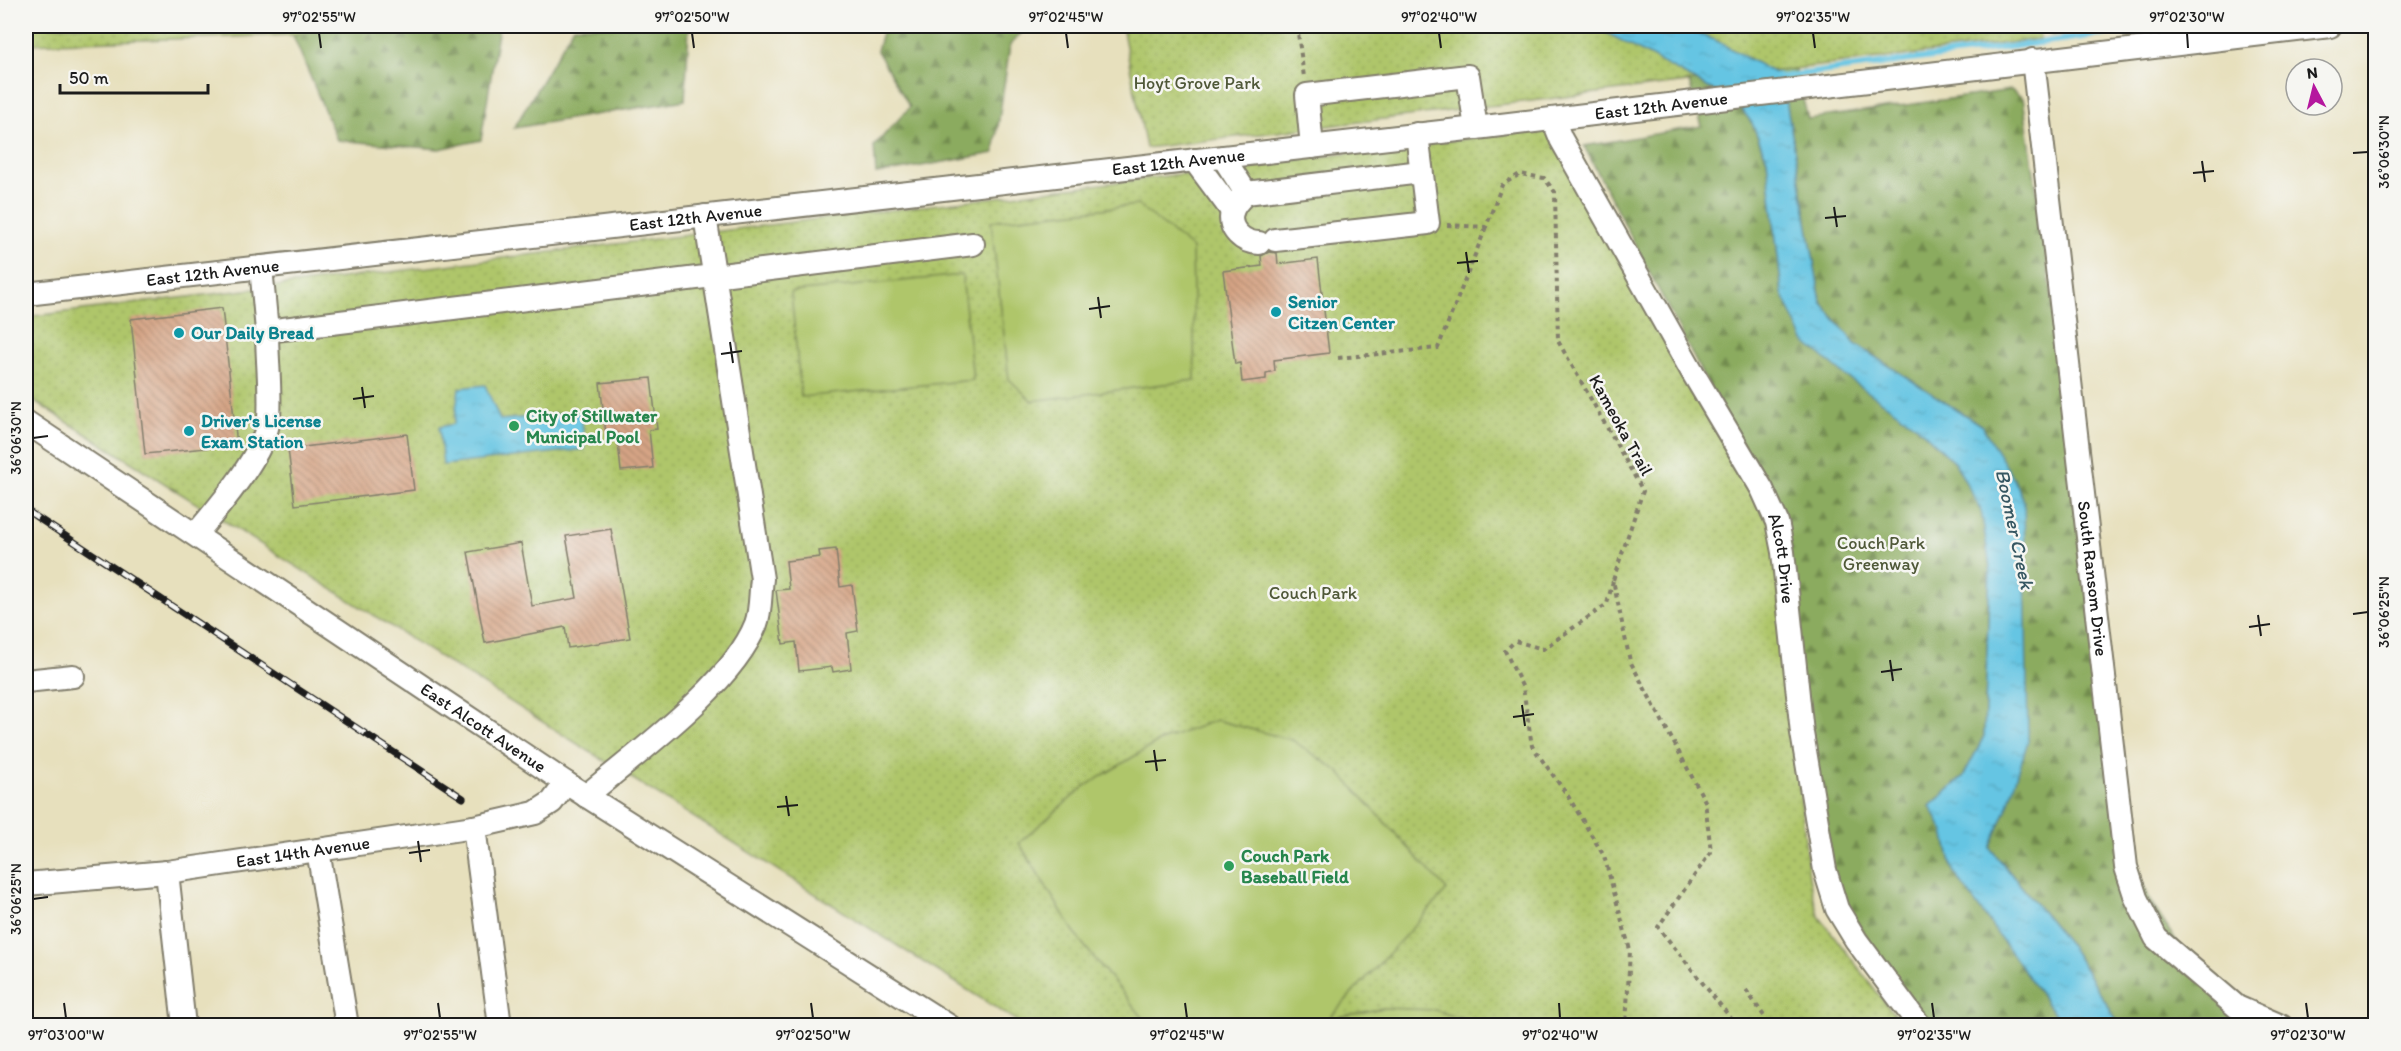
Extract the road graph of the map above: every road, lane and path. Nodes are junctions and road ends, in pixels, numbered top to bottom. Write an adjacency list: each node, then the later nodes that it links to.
1 (1297, 26): 4 (path)
2 (2330, 26): 3 (street, East 12th Avenue)
3 (2033, 60): 5 (street, East 12th Avenue); 43 (street, South Ransom Drive)
4 (1307, 95): 6 (street); 8 (street)
5 (1553, 118): 6 (street, East 12th Avenue); 42 (street, Alcott Drive)
6 (1476, 128): 7 (street, East 12th Avenue)
7 (1417, 134): 8 (street, East 12th Avenue); 11 (street)
8 (1312, 147): 9 (street, East 12th Avenue)
9 (1224, 157): 10 (street, East 12th Avenue); 12 (street)
10 (1194, 160): 13 (street); 14 (street, East 12th Avenue)
11 (1421, 172): 12 (street); 15 (street)
12 (1246, 193): 13 (street)
13 (1232, 211): 15 (street)
14 (705, 216): 18 (street, East 12th Avenue); 19 (street)
15 (1428, 223): 16 (path)
16 (1486, 228): 22 (path, Kameoka Trail); 25 (path, Kameoka Trail)
17 (973, 244): 19 (street)
18 (261, 267): 20 (street, East 12th Avenue); 21 (street)
19 (716, 275): 21 (street); 29 (street)
20 (26, 294)
21 (267, 331): 24 (street)
22 (1338, 358)
23 (26, 422): 24 (street, East Alcott Avenue)
24 (196, 534): 28 (street, East Alcott Avenue)
25 (1613, 580): 39 (path, Kameoka Trail); 40 (path)
26 (73, 675): 27 (street)
27 (26, 681)
28 (566, 783): 29 (street, East Alcott Avenue); 30 (street, East 14th Avenue)
29 (586, 796): 38 (street, East Alcott Avenue)
30 (474, 827): 31 (street, East 14th Avenue); 37 (street)
31 (318, 850): 32 (street, East 14th Avenue); 36 (street)
32 (167, 872): 33 (street, East 14th Avenue); 35 (street)
33 (26, 884)
34 (1746, 990): 41 (path)
35 (184, 1026)
36 (347, 1026)
37 (500, 1026)
38 (949, 1026)
39 (1626, 1026)
40 (1737, 1026)
41 (1771, 1026)
42 (1920, 1026)
43 (2281, 1026)

